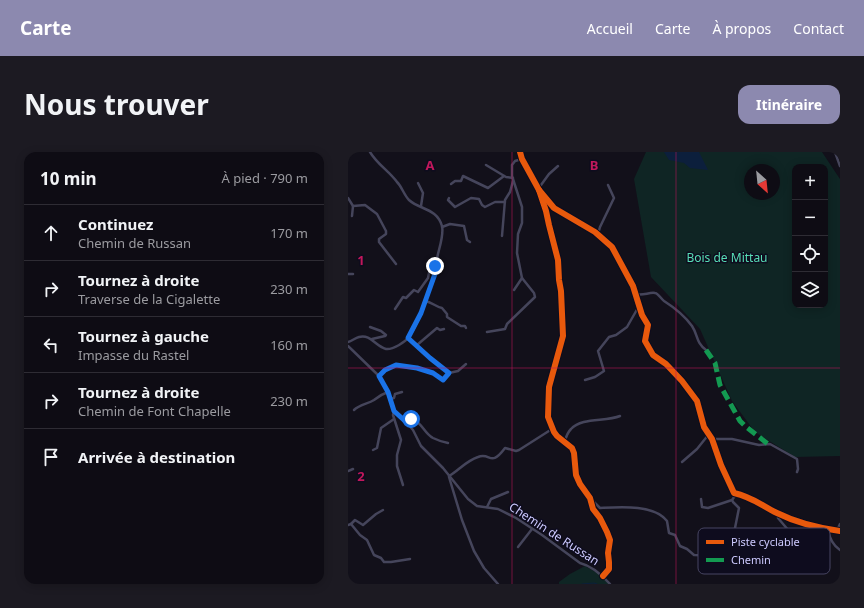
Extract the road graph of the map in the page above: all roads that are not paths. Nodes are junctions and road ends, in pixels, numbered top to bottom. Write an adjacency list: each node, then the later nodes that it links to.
1 (370, 152): 18 (street)
2 (520, 152): 4 (street)
3 (835, 152): 7 (street)
4 (522, 159): 9 (street); 13 (street)
5 (486, 165): 8 (street)
6 (558, 166): 13 (street)
7 (840, 166)
8 (504, 176): 9 (street); 11 (street)
9 (513, 180): 16 (street); 28 (street)
10 (418, 183): 18 (street)
11 (451, 184)
12 (608, 184): 21 (street)
13 (538, 188): 21 (street); 56 (street)
14 (348, 198): 17 (street)
15 (449, 198): 16 (street)
16 (505, 202): 22 (street)
17 (353, 206): 19 (street); 25 (street)
18 (421, 206): 20 (street)
19 (352, 216)
20 (442, 226): 23 (street); 24 (street)
21 (598, 234): 30 (street)
22 (502, 236)
23 (470, 242)
24 (437, 260): 31 (street); 33 (street)
25 (396, 264)
26 (348, 274): 27 (street)
27 (353, 274)
28 (522, 278): 29 (street); 37 (street)
29 (514, 290)
30 (636, 294): 32 (street); 43 (street)
31 (425, 301): 35 (street); 38 (street)
32 (640, 306): 47 (street); 57 (street)
33 (395, 309)
34 (370, 327): 39 (street)
35 (466, 328)
36 (444, 329): 41 (street)
37 (488, 332)
38 (408, 338): 39 (street); 41 (street)
39 (372, 339): 40 (street)
40 (348, 342)
41 (417, 345): 45 (street)
42 (348, 346): 46 (street)
43 (706, 350)
44 (466, 364): 45 (street)
45 (449, 373): 46 (street)
46 (379, 376): 48 (street)
47 (585, 380)
48 (388, 392): 50 (street); 51 (street)
49 (402, 392): 50 (street)
50 (390, 399): 52 (street)
51 (354, 410)
52 (394, 411): 54 (street); 55 (street)
53 (620, 416): 59 (street)
54 (394, 419): 61 (street); 68 (street)
55 (405, 421): 60 (street); 66 (street)
56 (552, 429): 59 (street); 66 (street)
57 (709, 434): 58 (street); 62 (street)
58 (712, 439): 65 (street); 70 (street)
59 (565, 441): 71 (street)
60 (448, 444)
61 (373, 450)
62 (682, 462)
63 (353, 469): 64 (street)
64 (348, 471)
65 (797, 472)
66 (449, 476): 67 (street)
67 (453, 484): 74 (street, Chemin de Russan); 90 (street)
68 (403, 485)
69 (508, 492): 74 (street)
70 (737, 493): 73 (street); 76 (street)
71 (590, 498): 87 (street); 89 (street)
72 (701, 499): 73 (street)
73 (732, 500): 79 (street)
74 (487, 507): 82 (street, Chemin de Russan)
75 (383, 510): 78 (street)
76 (778, 513): 80 (street); 81 (street)
77 (840, 524): 83 (street)
78 (349, 525): 88 (street)
79 (735, 528)
80 (786, 528)
81 (823, 528)
82 (532, 529): 85 (street); 89 (street, Chemin de Russan)
83 (838, 531)
84 (830, 537): 86 (street)
85 (518, 547)
86 (840, 550)
87 (698, 555)
88 (410, 559)
89 (603, 576): 91 (street, Chemin de Russan)
90 (498, 584)
91 (610, 584)

